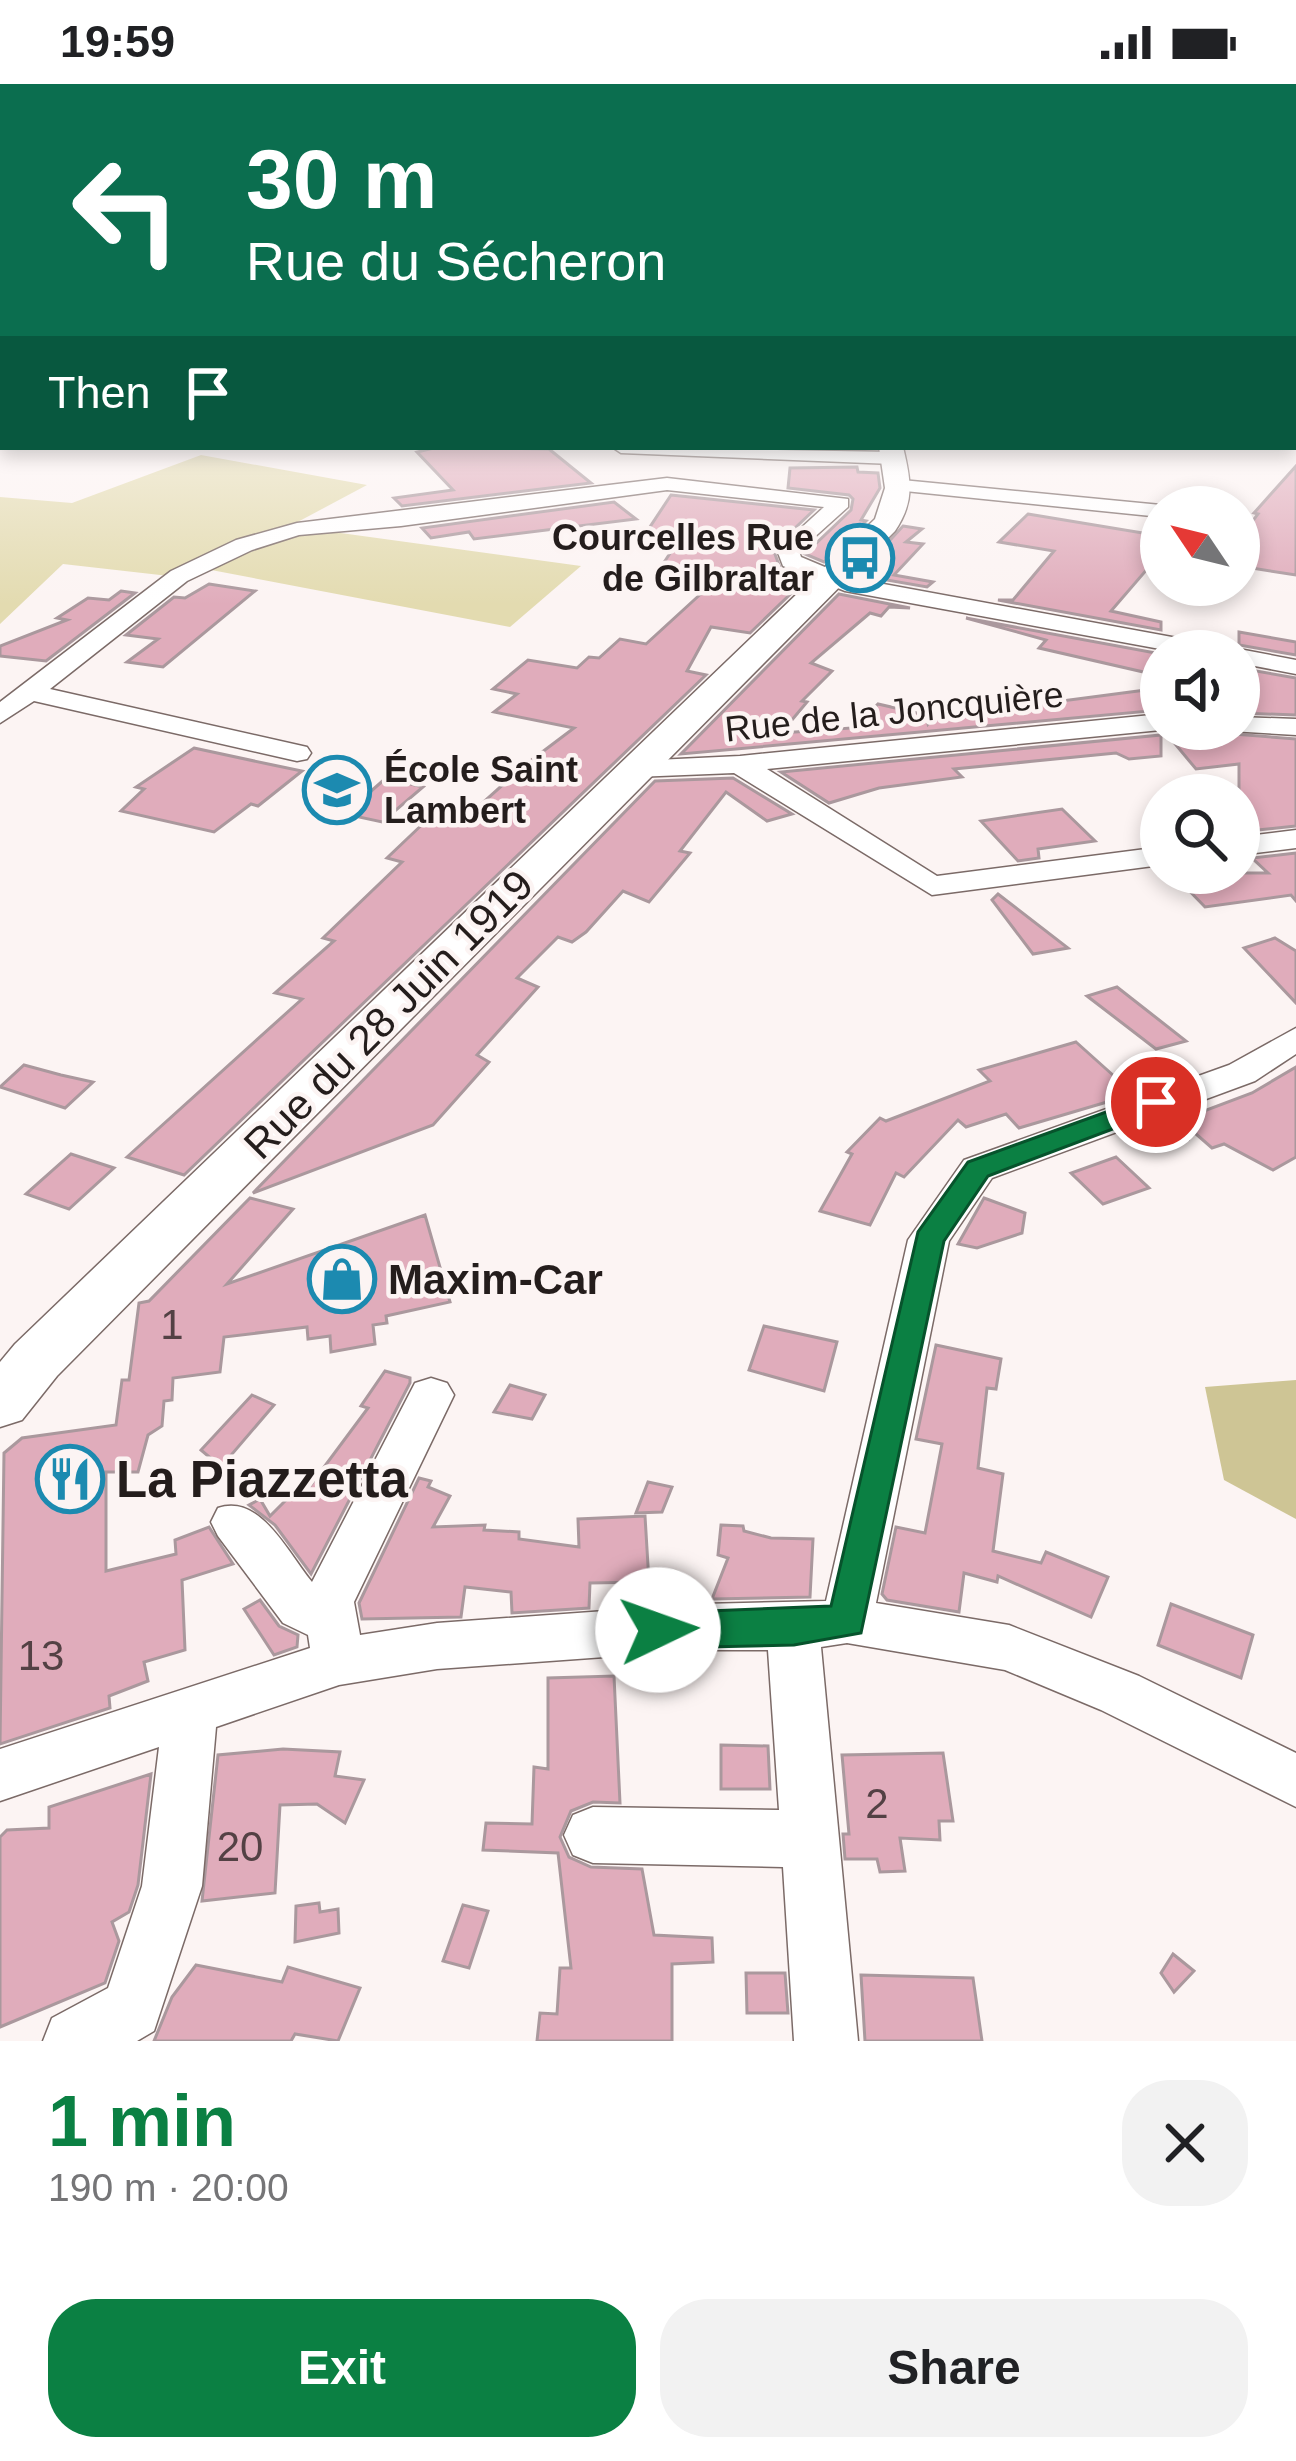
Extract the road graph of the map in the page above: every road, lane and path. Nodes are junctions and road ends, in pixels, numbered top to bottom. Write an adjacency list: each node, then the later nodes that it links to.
1 (670, 450): 2 (street)
2 (896, 464): 3 (street); 4 (main road, Rue du 28 Juin 1919)
3 (1140, 507)
4 (828, 579): 5 (street); 8 (street); 15 (main road, Rue du 28 Juin 1919)
5 (1140, 638)
6 (1260, 660): 7 (street)
7 (1296, 667)
8 (30, 692): 9 (street); 13 (street)
9 (0, 715)
10 (1140, 723): 14 (street, Rue de la Joncquière)
11 (1260, 725): 12 (street)
12 (1296, 727)
13 (296, 754)
14 (740, 764): 15 (street, Rue de la Joncquière); 18 (street)
15 (635, 770): 20 (main road, Rue du 28 Juin 1919)
16 (1296, 838): 17 (street)
17 (1260, 843)
18 (1140, 859)
19 (1296, 1039): 23 (street)
20 (12, 1380)
21 (431, 1395): 24 (street)
22 (236, 1522): 24 (street)
23 (820, 1624): 24 (street); 27 (street); 29 (street)
24 (336, 1642): 25 (street)
25 (190, 1714): 26 (street); 30 (street)
26 (0, 1775)
27 (1296, 1781)
28 (593, 1835): 29 (street)
29 (810, 1839): 31 (street)
30 (75, 2041)
31 (826, 2041)

